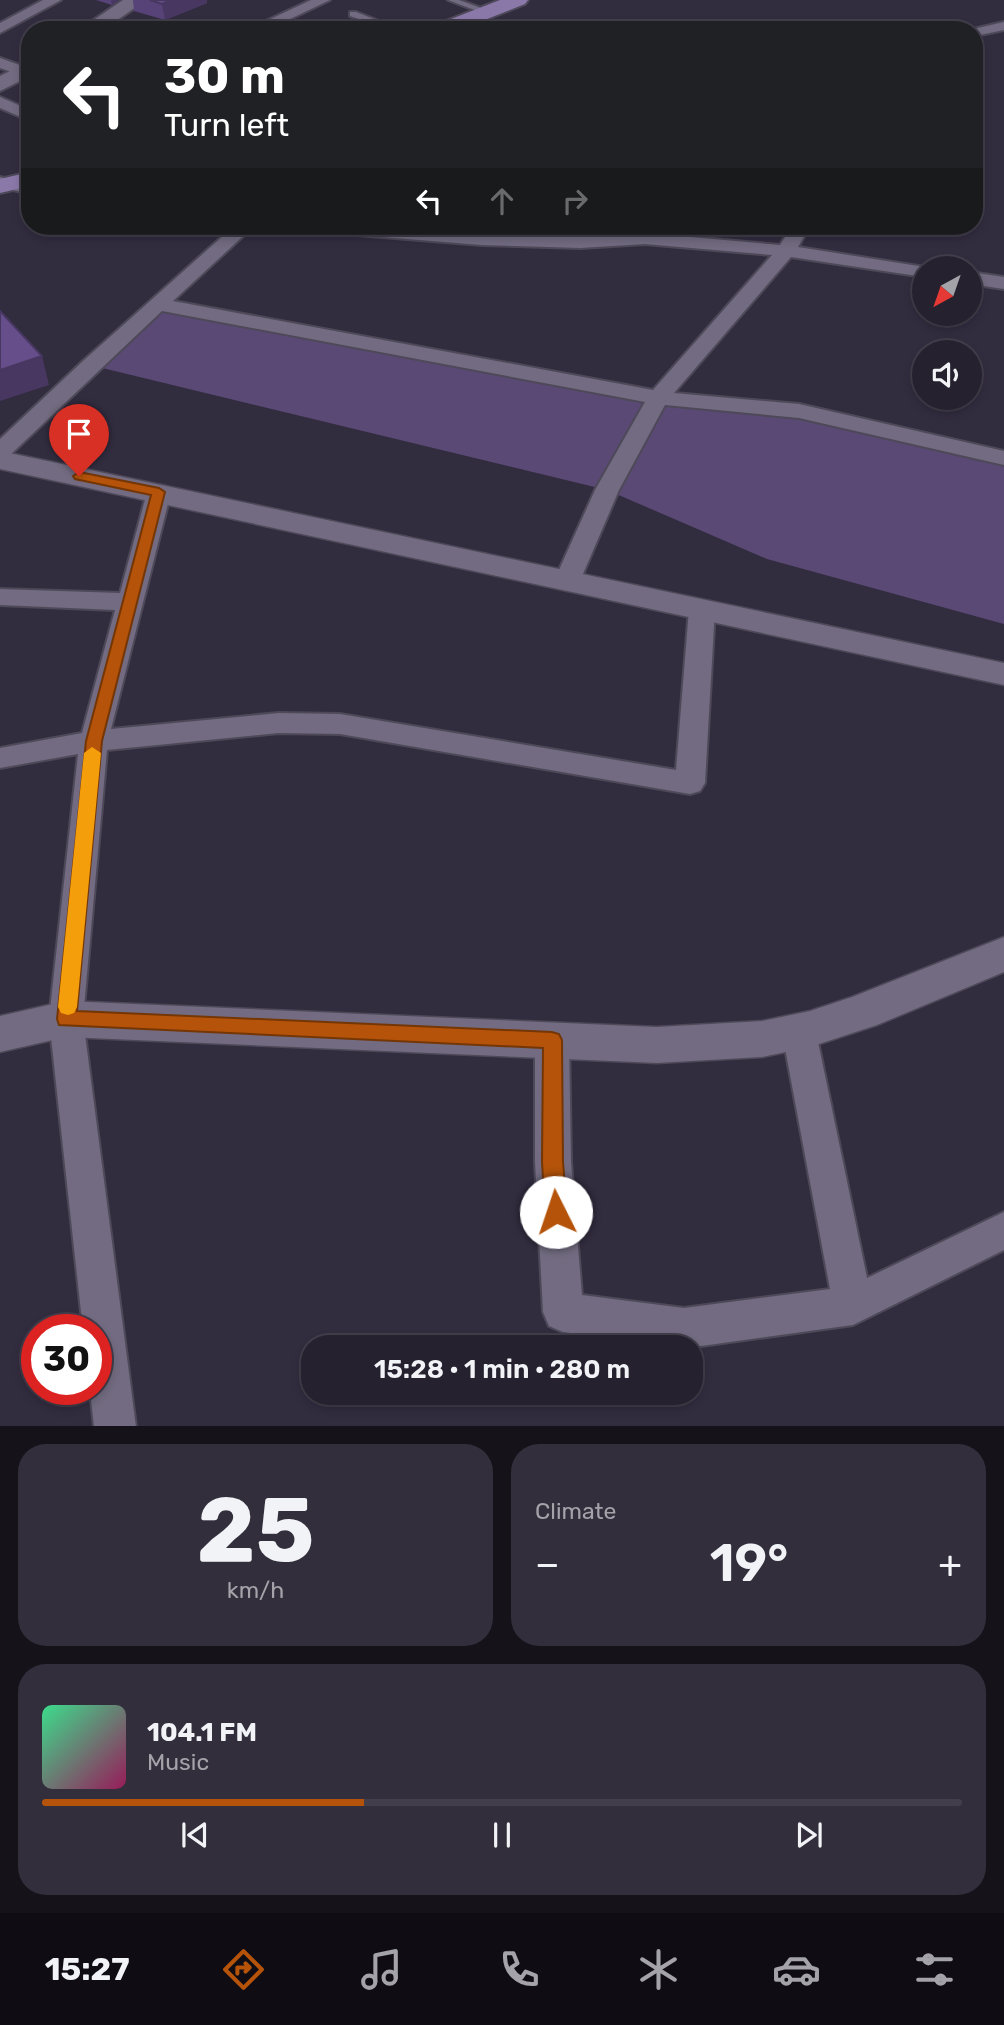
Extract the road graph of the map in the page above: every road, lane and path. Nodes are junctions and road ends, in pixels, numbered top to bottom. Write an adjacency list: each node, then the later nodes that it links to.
1 (54, 0): 15 (street)
2 (136, 0): 10 (main road)
3 (323, 0): 7 (street)
4 (452, 0): 8 (lane)
5 (518, 0): 8 (main road)
6 (278, 4): 7 (street)
7 (298, 11): 11 (street)
8 (488, 12): 13 (main road)
9 (353, 14): 12 (lane)
10 (103, 21)
11 (275, 21)
12 (373, 21)
13 (464, 21)
14 (1004, 26): 16 (street)
15 (0, 29)
16 (983, 30)
17 (0, 62): 18 (street)
18 (21, 68)
19 (21, 72): 20 (main road)
20 (0, 85)
21 (0, 102): 22 (street)
22 (21, 112)
23 (235, 235): 32 (street)
24 (410, 235): 27 (street)
25 (580, 235): 27 (lane)
26 (795, 235): 28 (street)
27 (575, 242): 28 (street)
28 (786, 251): 29 (street); 33 (street)
29 (912, 269)
30 (982, 280): 31 (street)
31 (1004, 283)
32 (157, 304): 33 (street); 34 (street)
33 (657, 398): 35 (street); 38 (street)
34 (0, 452)
35 (1004, 458)
36 (0, 460): 37 (street)
37 (159, 492): 38 (street); 40 (street)
38 (567, 581): 41 (street)
39 (0, 597): 40 (street)
40 (130, 602): 43 (street)
41 (702, 609): 42 (street); 43 (street)
42 (1004, 674)
43 (94, 741): 44 (street); 46 (street)
44 (0, 758)
45 (1004, 954): 47 (street)
46 (66, 1019): 48 (street); 49 (street); 52 (street)
47 (799, 1032): 49 (street); 51 (street)
48 (0, 1034)
49 (552, 1040): 51 (street)
50 (1004, 1230): 51 (street)
51 (853, 1306)
52 (115, 1426)

